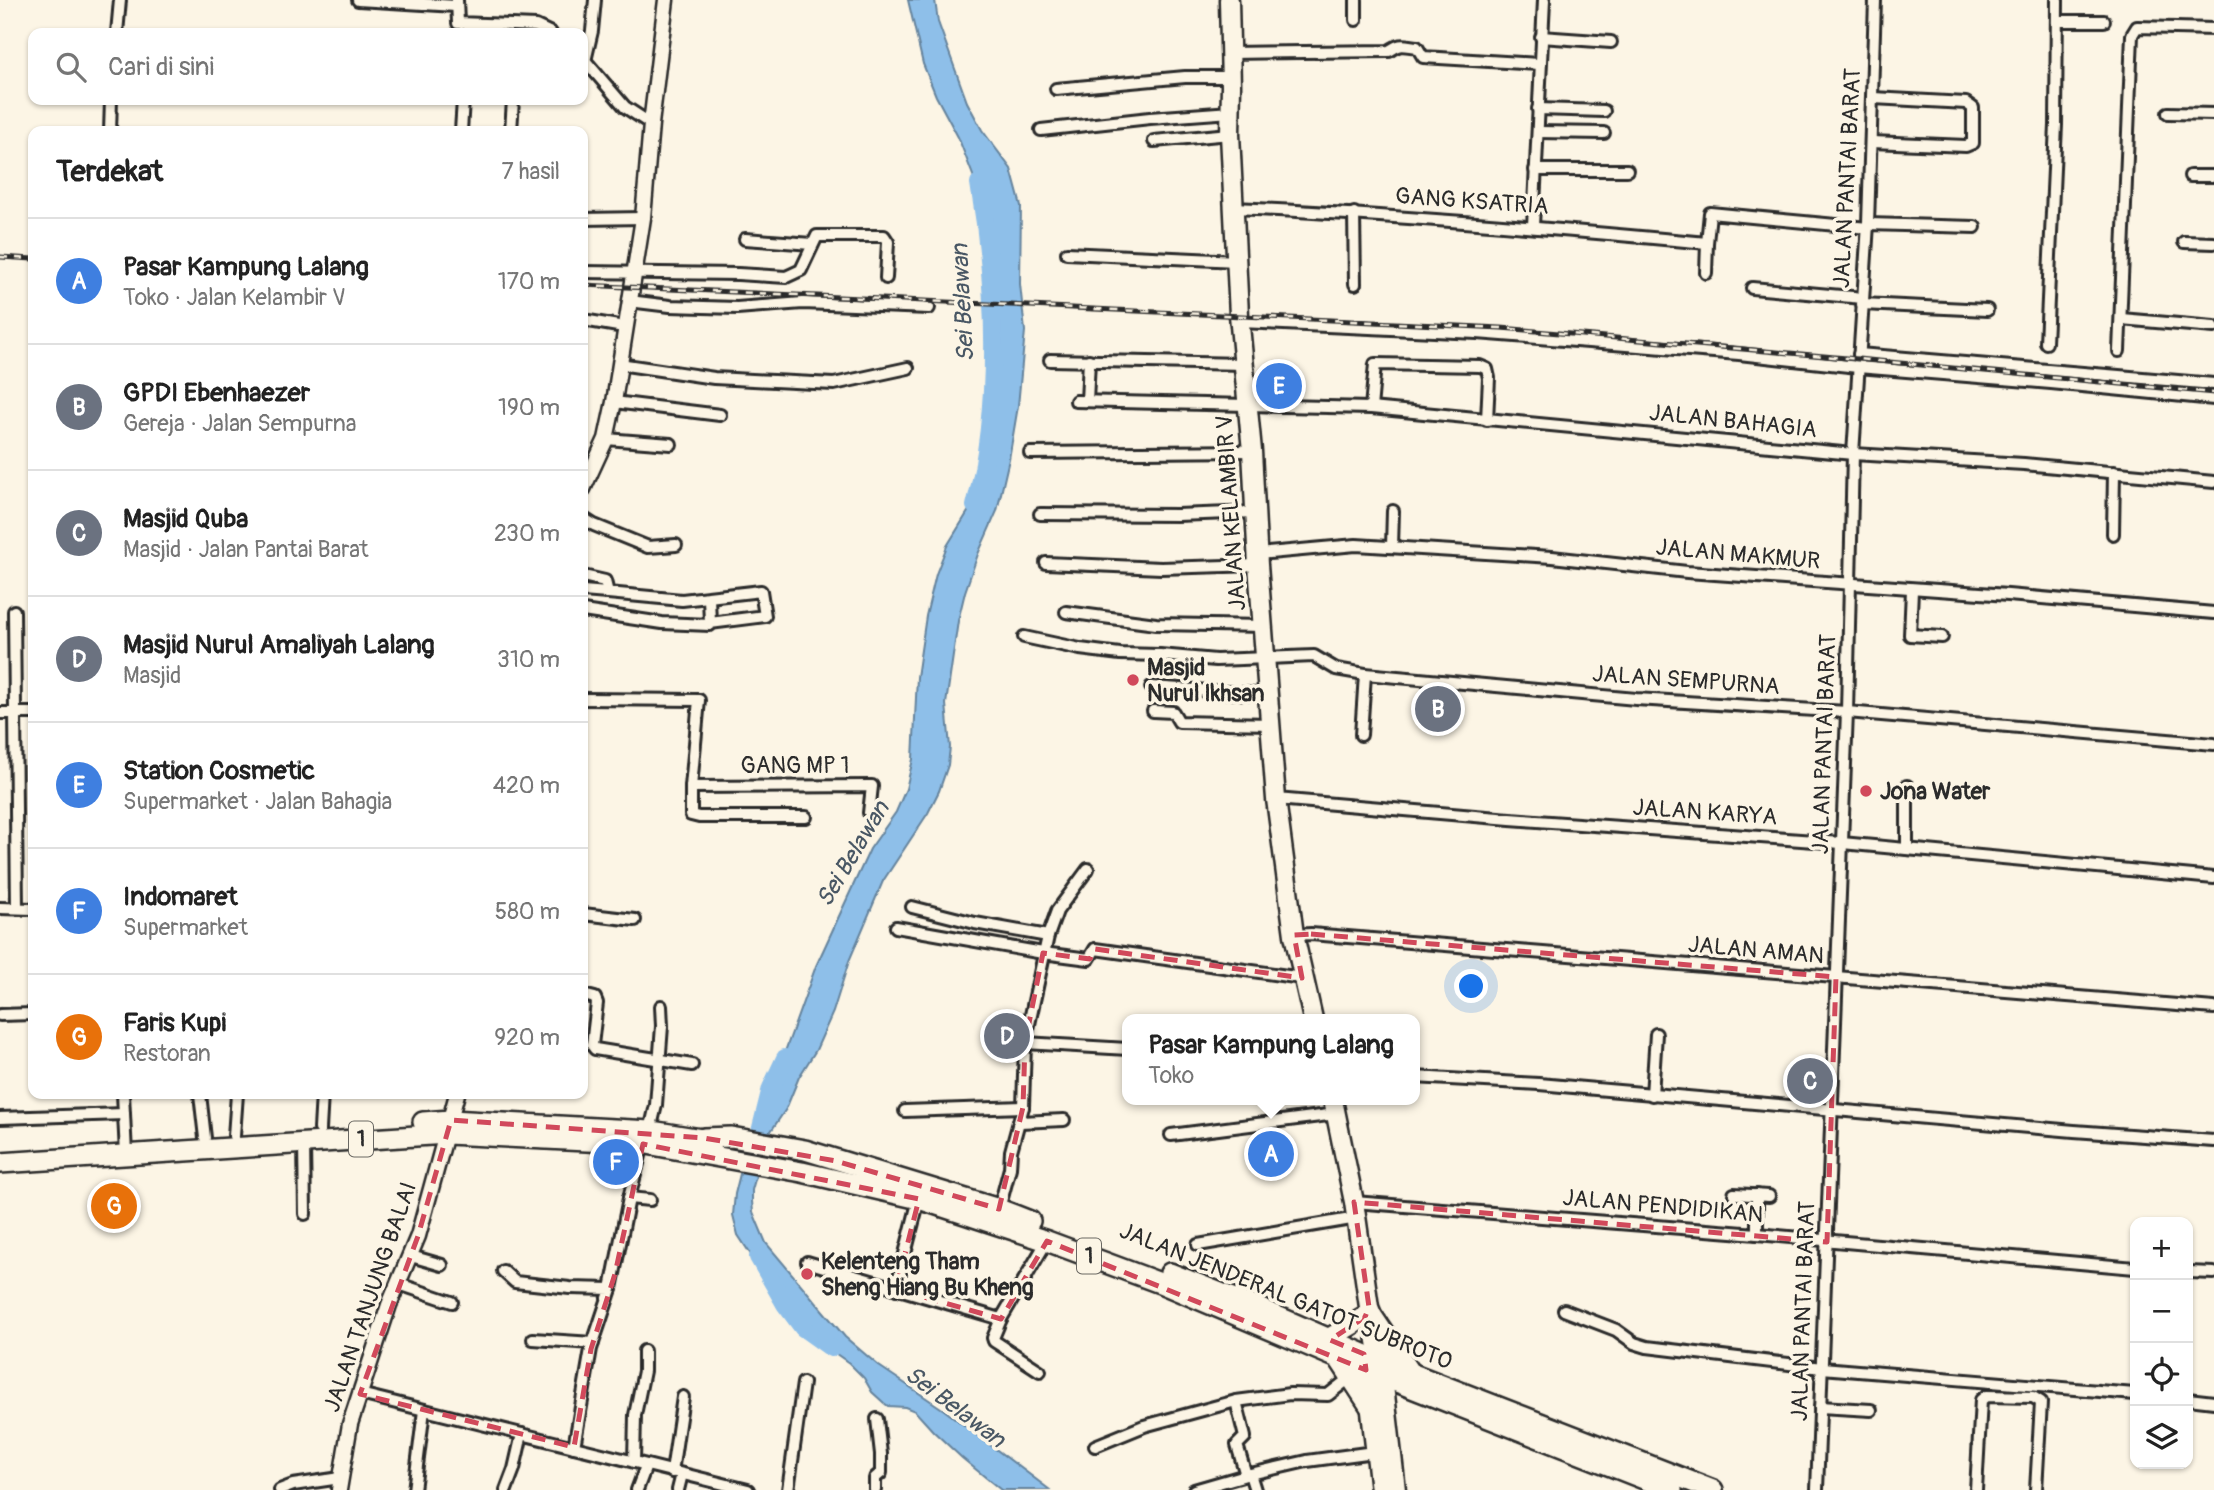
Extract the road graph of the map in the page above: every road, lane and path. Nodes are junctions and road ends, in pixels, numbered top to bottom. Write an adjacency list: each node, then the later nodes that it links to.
1 (120, 0): 14 (street)
2 (358, 0): 10 (street)
3 (595, 0): 19 (street)
4 (666, 0): 34 (street)
5 (1229, 0): 20 (main road, JALAN KELAMBIR V)
6 (1356, 0): 11 (street)
7 (1544, 0): 17 (street)
8 (1875, 0): 25 (street, JALAN PANTAI BARAT)
9 (2057, 0): 12 (street)
10 (457, 3): 15 (street)
11 (1356, 20)
12 (2057, 21): 13 (street); 77 (street)
13 (2104, 21)
14 (117, 28)
15 (540, 28)
16 (2214, 29): 72 (street)
17 (1541, 37): 18 (street); 21 (street)
18 (1611, 43)
19 (588, 45)
20 (1230, 53): 21 (street); 23 (main road, JALAN KELAMBIR V)
21 (1539, 64): 29 (street)
22 (588, 65): 34 (street)
23 (1231, 77): 24 (street); 31 (main road, JALAN KELAMBIR V)
24 (1056, 89)
25 (1872, 98): 43 (street, JALAN PANTAI BARAT); 43 (street)
26 (111, 105): 35 (street)
27 (463, 105): 36 (street)
28 (513, 105): 37 (street)
29 (1538, 109): 30 (street); 39 (street)
30 (1604, 111)
31 (1231, 112): 38 (street); 41 (main road, JALAN KELAMBIR V)
32 (2168, 113): 33 (street)
33 (2214, 114)
34 (651, 124): 50 (street)
35 (110, 126)
36 (461, 126)
37 (511, 126)
38 (1041, 130)
39 (1538, 132): 40 (street); 44 (street)
40 (1604, 133)
41 (1230, 134): 42 (street); 48 (main road, JALAN KELAMBIR V)
42 (1154, 141)
43 (1872, 142): 53 (street, JALAN PANTAI BARAT)
44 (1535, 170): 45 (street); 52 (street)
45 (1627, 170)
46 (2190, 176): 47 (street)
47 (2214, 176)
48 (1233, 208): 49 (street, GANG KSATRIA); 61 (main road, JALAN KELAMBIR V)
49 (1354, 214): 52 (street, GANG KSATRIA); 66 (street)
50 (643, 218): 51 (street); 63 (street)
51 (588, 219)
52 (1533, 226): 57 (street, GANG KSATRIA)
53 (1868, 226): 54 (street); 57 (street); 69 (street, JALAN PANTAI BARAT)
54 (1975, 227)
55 (745, 239): 59 (street)
56 (2184, 242): 58 (street)
57 (1707, 243): 64 (street)
58 (2214, 243)
59 (812, 244): 63 (street); 65 (street)
60 (1067, 253): 61 (street)
61 (1237, 261): 74 (main road, JALAN KELAMBIR V)
62 (588, 272): 63 (street)
63 (634, 272): 68 (street)
64 (1706, 273)
65 (886, 278)
66 (1354, 284)
67 (1752, 288): 69 (street)
68 (629, 301): 70 (street); 75 (street)
69 (1863, 301): 71 (street); 79 (street, JALAN PANTAI BARAT)
70 (929, 309)
71 (1987, 310)
72 (2121, 318): 76 (street); 78 (street)
73 (588, 321): 75 (street)
74 (1240, 322): 83 (main road, JALAN KELAMBIR V); 84 (street)
75 (624, 327): 82 (street)
76 (2214, 327)
77 (2046, 343)
78 (2119, 351)
79 (1859, 354): 84 (street, JALAN PANTAI BARAT); 86 (street)
80 (1050, 360): 81 (street)
81 (1089, 360): 83 (street); 89 (street, JALAN BAHAGIA)
82 (619, 364): 85 (street); 88 (street)
83 (1245, 364): 89 (main road, JALAN KELAMBIR V)
84 (1858, 367): 87 (street); 97 (street, JALAN PANTAI BARAT)
85 (908, 368)
86 (2214, 384)
87 (2214, 399)
88 (614, 402): 91 (street); 93 (street)
89 (1248, 406): 90 (street, JALAN BAHAGIA); 95 (main road, JALAN KELAMBIR V)
90 (1371, 408): 92 (street, JALAN BAHAGIA); 92 (street)
91 (720, 415)
92 (1488, 420): 97 (street, JALAN BAHAGIA)
93 (606, 439): 94 (street); 99 (street)
94 (671, 444)
95 (1252, 452): 96 (street); 102 (main road, JALAN KELAMBIR V)
96 (1030, 453)
97 (1853, 454): 98 (street, JALAN BAHAGIA); 111 (street, JALAN PANTAI BARAT)
98 (2114, 471): 100 (street, JALAN BAHAGIA); 105 (street)
99 (588, 478)
100 (2214, 482)
101 (1394, 511): 107 (street)
102 (1256, 512): 103 (street); 108 (main road, JALAN KELAMBIR V)
103 (1041, 514)
104 (588, 521): 106 (street)
105 (2113, 534)
106 (676, 545)
107 (1392, 547): 108 (street, JALAN MAKMUR); 111 (street, JALAN MAKMUR)
108 (1258, 559): 109 (street, JALAN MAKMUR); 121 (main road, JALAN KELAMBIR V)
109 (1046, 562)
110 (588, 577): 114 (street)
111 (1849, 585): 112 (street, JALAN MAKMUR); 130 (street, JALAN PANTAI BARAT)
112 (1912, 590): 119 (street, JALAN MAKMUR); 123 (street)
113 (588, 591): 114 (street)
114 (607, 593): 115 (street)
115 (709, 597): 120 (street); 120 (street)
116 (14, 611): 132 (street)
117 (588, 612): 120 (street)
118 (1066, 612): 121 (street)
119 (2214, 613)
120 (710, 623)
121 (1264, 626): 124 (main road, JALAN KELAMBIR V)
122 (1024, 637): 124 (street, JALAN SEMPURNA)
123 (1942, 637)
124 (1265, 660): 125 (street, JALAN SEMPURNA); 127 (main road, JALAN KELAMBIR V)
125 (1364, 674): 130 (street, JALAN SEMPURNA); 135 (street)
126 (1151, 687): 127 (street)
127 (1268, 695): 134 (main road, JALAN KELAMBIR V)
128 (588, 699): 138 (street)
129 (1153, 711): 134 (street)
130 (1847, 712): 136 (street, JALAN SEMPURNA); 142 (street, JALAN PANTAI BARAT)
131 (0, 713): 132 (street)
132 (16, 713): 133 (street); 148 (street)
133 (28, 713)
134 (1271, 724): 139 (main road, JALAN KELAMBIR V)
135 (1361, 735)
136 (2214, 744)
137 (1907, 786): 143 (street)
138 (691, 787): 140 (street, GANG MP 1); 141 (street)
139 (1276, 799): 142 (street, JALAN KARYA); 153 (main road, JALAN KELAMBIR V)
140 (869, 813)
141 (806, 817)
142 (1842, 843): 143 (street, JALAN KARYA); 156 (street, JALAN PANTAI BARAT)
143 (1907, 849): 145 (street, JALAN KARYA)
144 (1088, 869): 154 (street)
145 (2214, 878)
146 (912, 907): 154 (street)
147 (0, 908): 148 (street)
148 (17, 908): 149 (street)
149 (28, 909)
150 (588, 915): 151 (street)
151 (635, 920)
152 (896, 928): 155 (street)
153 (1294, 934): 156 (street, JALAN AMAN); 157 (main road, JALAN KELAMBIR V)
154 (1048, 936): 155 (street)
155 (1044, 953): 157 (street); 165 (street)
156 (1836, 977): 160 (street, JALAN AMAN); 178 (street, JALAN PANTAI BARAT)
157 (1302, 978): 162 (main road, JALAN KELAMBIR V)
158 (588, 996): 167 (street)
159 (661, 1006): 167 (street)
160 (2214, 1008)
161 (28, 1014): 163 (street)
162 (1311, 1014)
163 (0, 1015)
164 (1656, 1034): 170 (street)
165 (1025, 1043): 166 (street); 176 (street)
166 (1122, 1049)
167 (658, 1058): 168 (street); 189 (street)
168 (692, 1065)
169 (1420, 1077): 170 (street)
170 (1652, 1094): 178 (street)
171 (123, 1099): 180 (street)
172 (201, 1099): 188 (street)
173 (237, 1099): 187 (street)
174 (321, 1099): 185 (street)
175 (456, 1099): 184 (street, JALAN TANJUNG BALAI)
176 (1023, 1107): 179 (street); 183 (street)
177 (1335, 1107): 186 (street); 204 (main road)
178 (1830, 1110): 190 (street); 208 (street, JALAN PANTAI BARAT)
179 (905, 1111)
180 (124, 1114): 181 (street); 193 (street)
181 (0, 1118)
182 (1064, 1120): 183 (street)
183 (1020, 1122): 203 (street)
184 (449, 1127): 185 (highway, 1); 189 (highway, 1); 191 (highway, 1); 210 (street, JALAN TANJUNG BALAI)
185 (320, 1129): 187 (highway, 1)
186 (1171, 1135)
187 (234, 1136): 188 (highway, 1)
188 (205, 1138): 193 (highway, 1)
189 (647, 1140): 192 (highway, 1); 192 (highway, 1); 200 (street)
190 (2214, 1141)
191 (304, 1143): 193 (highway, 1); 205 (street)
192 (727, 1146): 195 (highway, 1)
193 (126, 1149): 194 (highway, 1); 196 (highway, 1)
194 (0, 1151)
195 (804, 1160): 201 (highway, JALAN JENDERAL GATOT SUBROTO / 1); 203 (highway, JALAN JENDERAL GATOT SUBROTO / 1)
196 (0, 1163)
197 (1734, 1194): 198 (street)
198 (1757, 1195): 199 (street); 206 (street)
199 (1769, 1196)
200 (629, 1198): 202 (street); 218 (street)
201 (919, 1199): 207 (highway, JALAN JENDERAL GATOT SUBROTO / 1); 219 (street)
202 (650, 1200)
203 (999, 1209): 225 (highway, JALAN JENDERAL GATOT SUBROTO / 1)
204 (1355, 1210): 206 (street, JALAN PENDIDIKAN); 209 (street, JALAN PENDIDIKAN); 222 (main road)
205 (305, 1213)
206 (1757, 1234): 208 (street, JALAN PENDIDIKAN)
207 (1048, 1241): 223 (street); 228 (highway, JALAN JENDERAL GATOT SUBROTO / 1)
208 (1827, 1241): 213 (street, JALAN PENDIDIKAN); 229 (street, JALAN PANTAI BARAT)
209 (1198, 1245)
210 (411, 1256): 212 (street); 217 (street, JALAN TANJUNG BALAI)
211 (807, 1262): 219 (street)
212 (442, 1265)
213 (2130, 1268)
214 (503, 1271): 218 (street)
215 (2193, 1272): 216 (street)
216 (2214, 1273)
217 (399, 1284): 220 (street); 233 (street, JALAN TANJUNG BALAI)
218 (611, 1289): 226 (street)
219 (896, 1289): 223 (street)
220 (452, 1302)
221 (1564, 1310): 229 (street)
222 (1369, 1314): 225 (highway); 228 (main road); 231 (highway)
223 (1001, 1319): 230 (street)
224 (533, 1339): 226 (street)
225 (1328, 1339): 228 (highway, JALAN JENDERAL GATOT SUBROTO / 1)
226 (593, 1343): 246 (street)
227 (643, 1351): 248 (street)
228 (1369, 1368): 231 (highway, JALAN JENDERAL GATOT SUBROTO / 1); 237 (street); 240 (highway); 265 (main road); 266 (highway, JALAN JENDERAL GATOT SUBROTO / 1)
229 (1822, 1368): 234 (street); 239 (street, JALAN PANTAI BARAT)
230 (1040, 1371)
231 (1411, 1373): 267 (highway, JALAN JENDERAL GATOT SUBROTO / 1)
232 (803, 1383): 260 (street)
233 (360, 1394): 241 (street); 252 (street, JALAN TANJUNG BALAI)
234 (2130, 1394)
235 (683, 1397): 250 (street)
236 (2193, 1400): 238 (street)
237 (1236, 1401): 245 (street); 251 (street)
238 (2214, 1402)
239 (1820, 1407): 242 (street); 268 (street, JALAN PANTAI BARAT)
240 (1371, 1408): 247 (main road)
241 (424, 1410): 244 (street); 255 (street)
242 (1871, 1410)
243 (877, 1419): 261 (street)
244 (522, 1434): 246 (street); 256 (street)
245 (1095, 1446)
246 (574, 1447): 248 (street)
247 (1374, 1452): 251 (street); 264 (main road)
248 (634, 1462): 249 (street)
249 (646, 1466): 250 (street); 257 (street)
250 (677, 1473): 253 (street); 258 (street)
251 (1248, 1474): 262 (street); 263 (street)
252 (340, 1484): 254 (street)
253 (720, 1487): 259 (street)
254 (281, 1490)
255 (414, 1490)
256 (506, 1490)
257 (637, 1490)
258 (678, 1490)
259 (748, 1490)
260 (788, 1490)
261 (875, 1490)
262 (1194, 1490)
263 (1255, 1490)
264 (1380, 1490)
265 (1396, 1490)
266 (1672, 1490)
267 (1713, 1490)
268 (1817, 1490)
269 (1976, 1490): 270 (street)
270 (2036, 1490)

